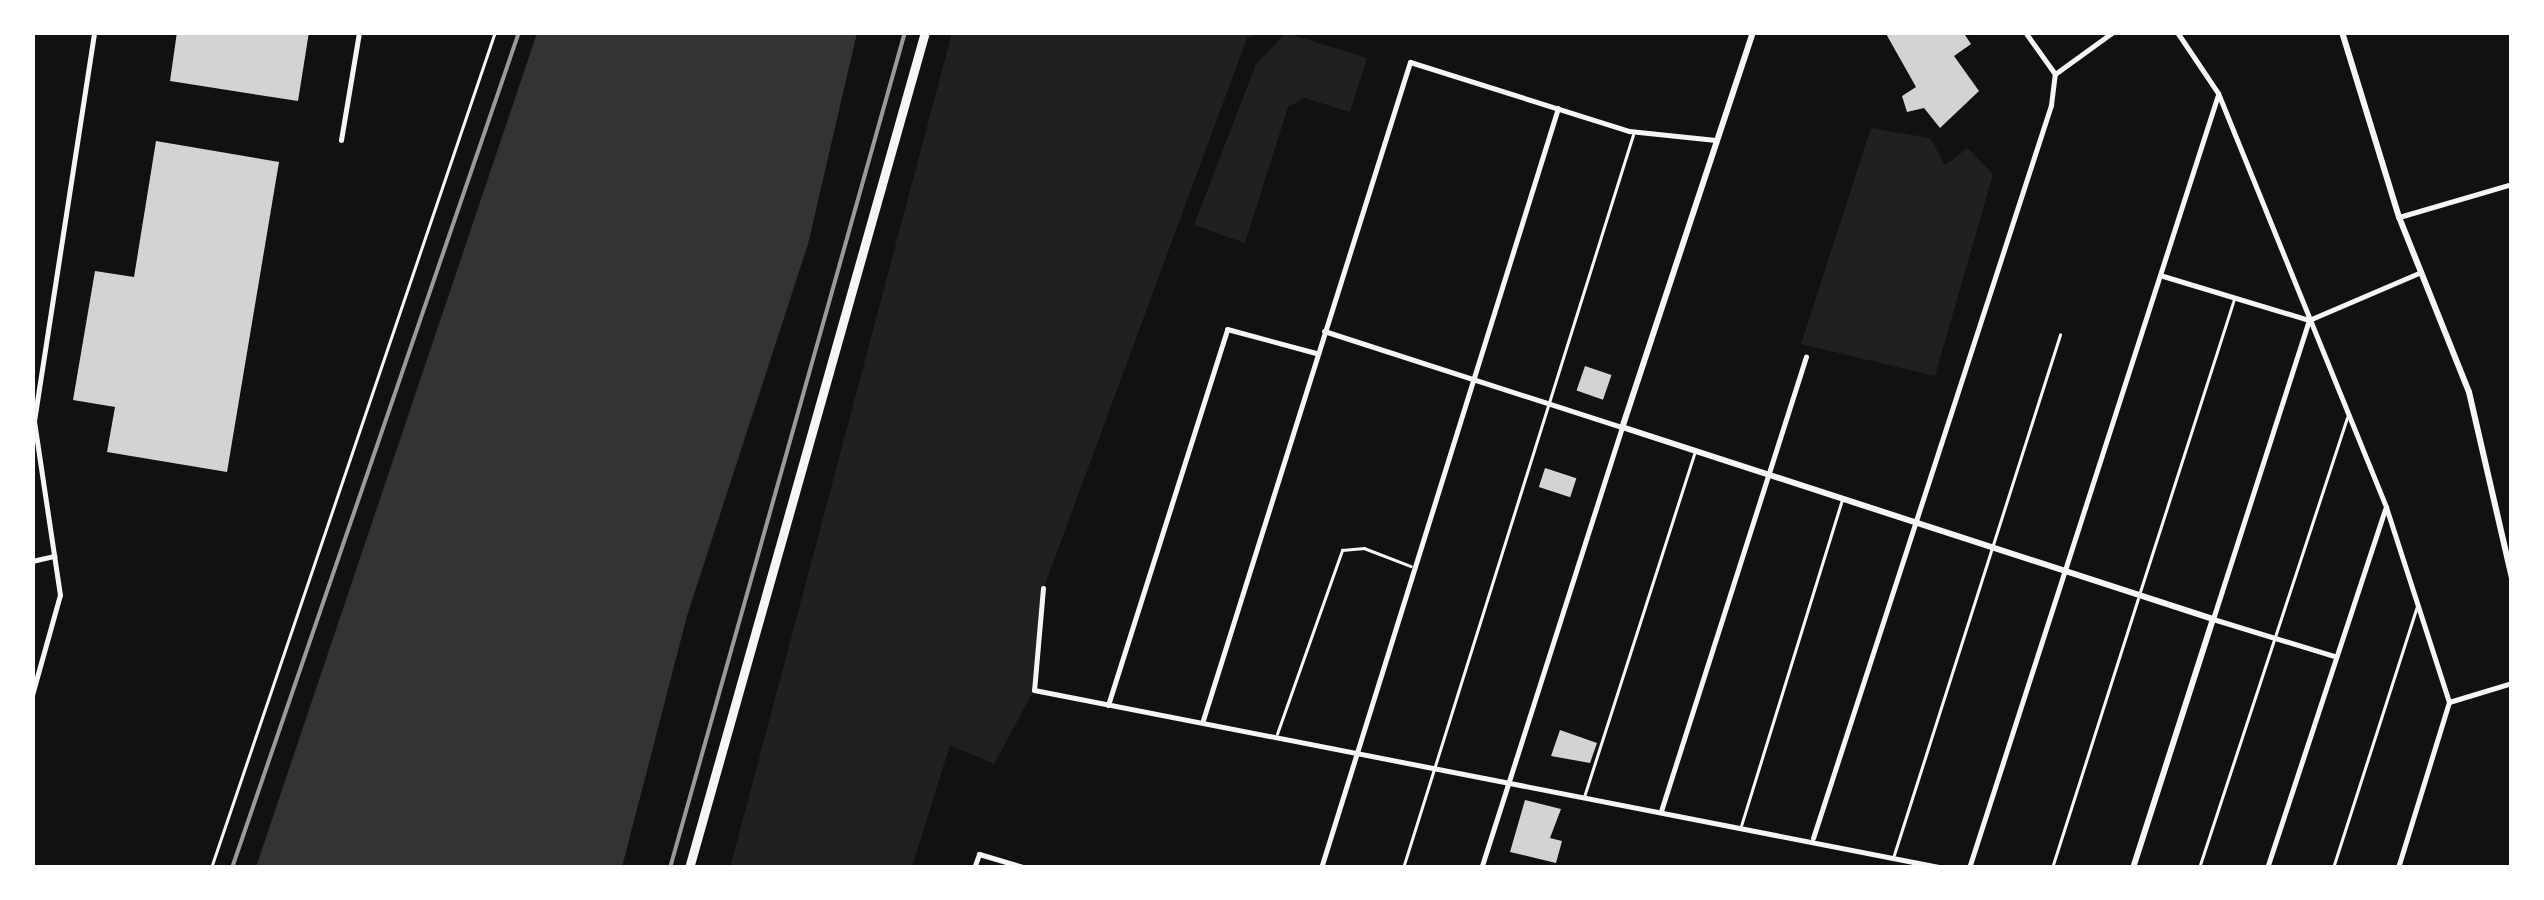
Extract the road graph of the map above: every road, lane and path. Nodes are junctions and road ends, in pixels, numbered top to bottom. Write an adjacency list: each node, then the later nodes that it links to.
1 (94, 32): 36 (street)
2 (359, 32): 14 (street)
3 (495, 32): 61 (path)
4 (925, 32): 62 (main road)
5 (1753, 32): 15 (street)
6 (2025, 32): 10 (street)
7 (2113, 32): 10 (street)
8 (2177, 32): 11 (street)
9 (2342, 32): 17 (street)
10 (2055, 74): 34 (street)
11 (2218, 93): 19 (street); 21 (street)
12 (1558, 108): 13 (street); 22 (street); 26 (street)
13 (1634, 131): 15 (street); 27 (lane)
14 (341, 140)
15 (1719, 140): 29 (street)
16 (2512, 184): 17 (street)
17 (2399, 217): 18 (street)
18 (2424, 271): 21 (street); 40 (street)
19 (2162, 276): 20 (street); 39 (street)
20 (2235, 298): 21 (street); 42 (lane)
21 (2308, 320): 28 (street); 44 (street)
22 (1324, 331): 24 (street); 26 (street)
23 (2060, 335): 35 (lane)
24 (1316, 353): 50 (street); 51 (street)
25 (1806, 356): 31 (street)
26 (1470, 380): 27 (street); 38 (street)
27 (1548, 404): 29 (street); 54 (lane)
28 (2348, 416): 33 (street); 45 (lane)
29 (1622, 427): 30 (street); 55 (street)
30 (1694, 452): 31 (street); 56 (lane)
31 (1768, 476): 32 (street); 57 (street)
32 (1842, 500): 34 (street); 58 (lane)
33 (2386, 507): 43 (street); 46 (street)
34 (1915, 523): 35 (street); 59 (street)
35 (1991, 547): 39 (street); 60 (lane)
36 (54, 556): 37 (street); 48 (street)
37 (32, 560)
38 (1411, 566): 52 (lane); 53 (street)
39 (2068, 570): 42 (street); 69 (street)
40 (2512, 578)
41 (1044, 588): 50 (street)
42 (2140, 594): 44 (street); 70 (lane)
43 (2418, 604): 49 (street); 74 (lane)
44 (2213, 619): 45 (street); 71 (street)
45 (2272, 637): 46 (street); 72 (lane)
46 (2334, 656): 73 (street)
47 (2512, 683): 49 (street)
48 (32, 695)
49 (2450, 702): 75 (street)
50 (1108, 705): 51 (street)
51 (1204, 720): 52 (street)
52 (1277, 734): 53 (street)
53 (1353, 749): 54 (street); 65 (street)
54 (1432, 766): 55 (street); 66 (lane)
55 (1505, 782): 56 (street); 67 (street)
56 (1584, 797): 57 (street)
57 (1660, 812): 58 (street)
58 (1741, 826): 59 (street)
59 (1813, 838): 60 (street)
60 (1894, 856): 68 (street)
61 (211, 868)
62 (689, 868)
63 (974, 868): 64 (street)
64 (1026, 868)
65 (1322, 868)
66 (1403, 868)
67 (1480, 868)
68 (1944, 868)
69 (1969, 868)
70 (2052, 868)
71 (2133, 868)
72 (2199, 868)
73 (2267, 868)
74 (2332, 868)
75 (2398, 868)

